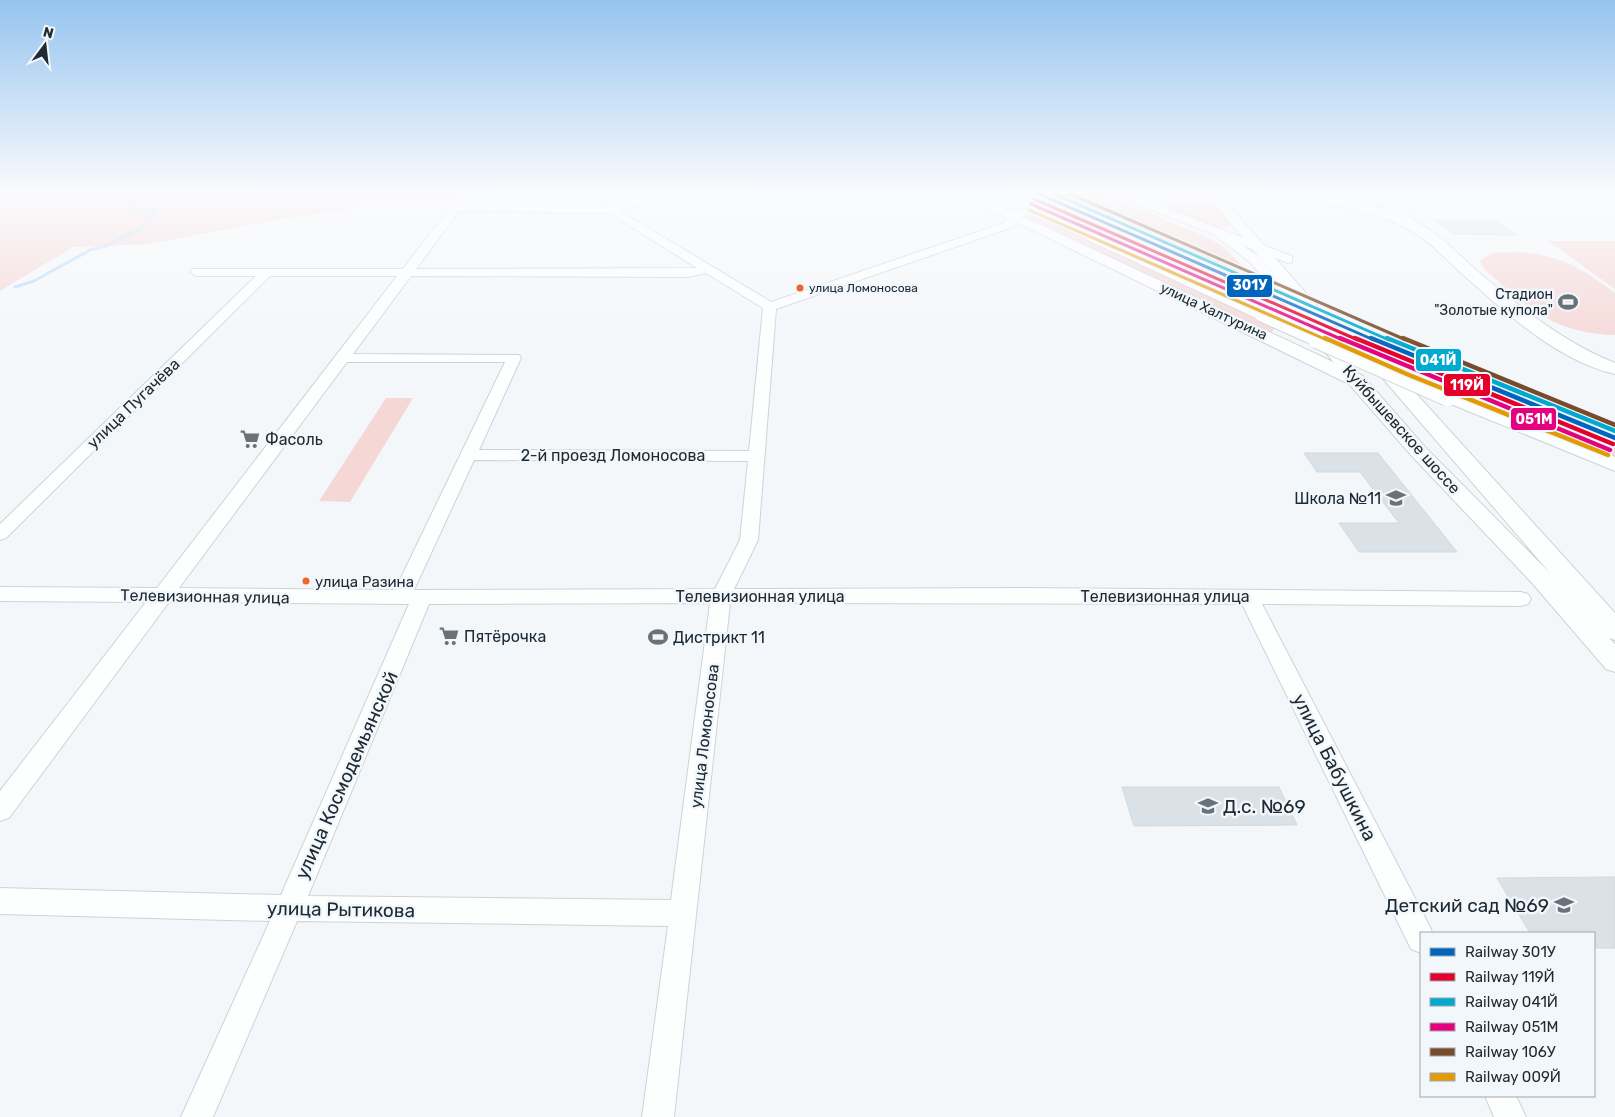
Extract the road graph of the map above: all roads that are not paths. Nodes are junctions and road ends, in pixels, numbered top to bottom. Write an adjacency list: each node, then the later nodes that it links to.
1 (429, 245): 17 (street)
2 (669, 245): 14 (street)
3 (950, 245): 18 (street)
4 (1071, 245): 22 (main road, улица Халтурина)
5 (1110, 245): 23 (main road, улица Халтурина, bridge)
6 (1234, 245): 22 (street, Куйбышевское шоссе)
7 (1250, 245): 12 (street)
8 (1257, 245): 12 (main road)
9 (1273, 245): 13 (main road, Куйбышевское шоссе)
10 (1426, 245): 21 (main road)
11 (1438, 245): 20 (main road)
12 (1260, 249): 13 (street); 24 (main road)
13 (1288, 259): 36 (main road, Куйбышевское шоссе)
14 (709, 269): 17 (street); 18 (street)
15 (196, 272): 16 (street)
16 (267, 272): 17 (street); 28 (street, улица Пугачёва)
17 (410, 272): 19 (street)
18 (770, 307): 26 (street, улица Ломоносова)
19 (343, 358): 25 (street, улица Космодемьянской); 31 (street)
20 (1615, 369)
21 (1615, 375)
22 (1356, 380): 29 (main road, Куйбышевское шоссе)
23 (1448, 396): 27 (main road)
24 (1432, 450): 29 (main road, Куйбышевское шоссе)
25 (470, 455): 26 (street, 2-й проезд Ломоносова); 34 (street, улица Космодемьянской)
26 (758, 456): 32 (street, улица Ломоносова)
27 (1615, 466)
28 (0, 534)
29 (1545, 582): 37 (main road, Куйбышевское шоссе)
30 (0, 594): 31 (street, Телевизионная улица)
31 (162, 595): 34 (street, Телевизионная улица); 38 (street)
32 (721, 596): 33 (street, Телевизионная улица); 34 (street, Телевизионная улица); 41 (street, улица Ломоносова)
33 (1248, 596): 35 (street, Телевизионная улица); 42 (street, улица Бабушкина)
34 (411, 597): 40 (street, улица Космодемьянской)
35 (1521, 599)
36 (1615, 630)
37 (1615, 662)
38 (0, 810)
39 (0, 901): 40 (street, улица Рытикова)
40 (287, 908): 41 (street, улица Рытикова); 44 (street, улица Космодемьянской)
41 (682, 913): 45 (street, улица Ломоносова)
42 (1420, 937)
43 (1500, 1097): 46 (street)
44 (197, 1117)
45 (658, 1117)
46 (1510, 1117)

